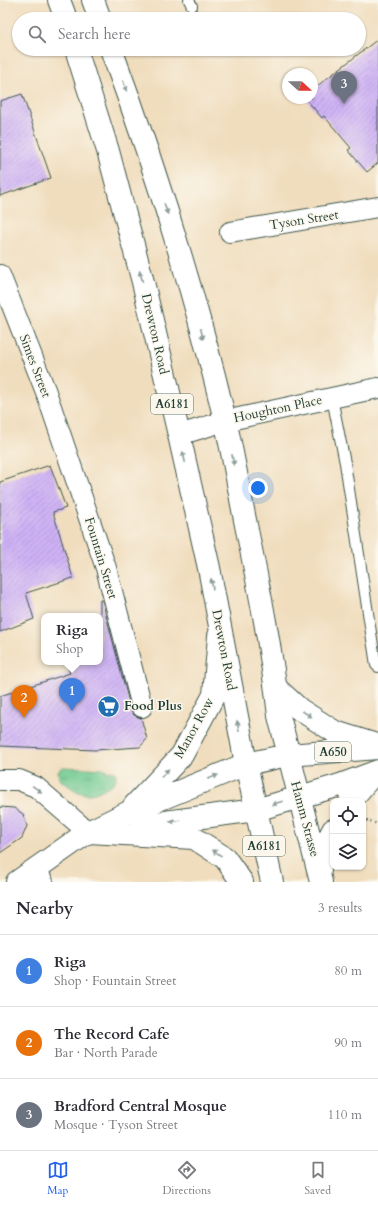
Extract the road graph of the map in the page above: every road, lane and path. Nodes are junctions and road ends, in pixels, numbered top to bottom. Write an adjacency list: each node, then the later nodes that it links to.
1 (93, 0): 2 (main road)
2 (97, 12)
3 (78, 56): 11 (main road, Drewton Road / A6181, one-way to 3)
4 (114, 56): 10 (main road, one-way to 10)
5 (378, 207): 6 (street, Tyson Street)
6 (230, 232)
7 (0, 275): 12 (street, Simes Street)
8 (378, 388): 9 (street, Houghton Place)
9 (332, 398): 10 (street, Houghton Place); 13 (lane)
10 (225, 421): 11 (street, Houghton Place); 16 (main road, one-way to 16)
11 (179, 435): 14 (main road, Drewton Road / A6181, one-way to 11)
12 (68, 457): 17 (street, Fountain Street)
13 (373, 615): 15 (lane)
14 (220, 626): 20 (main road, Drewton Road / A6181, one-way to 14); 26 (main road, Manor Row, one-way to 14)
15 (378, 667)
16 (276, 689): 18 (main road, one-way to 18); 19 (main road)
17 (142, 707)
18 (378, 747): 19 (main road, A650)
19 (288, 755): 20 (main road, A650); 23 (main road, Hamm Strasse)
20 (246, 764): 25 (main road, A6181); 26 (main road, Manor Row, one-way to 20)
21 (377, 772): 23 (main road, A650); 24 (main road)
22 (0, 780): 29 (street, one-way to 29)
23 (299, 796): 25 (main road, A650, one-way to 25); 32 (main road, Hamm Strasse)
24 (353, 798)
25 (256, 810): 29 (main road, Manor Row, one-way to 29); 35 (main road, A6181)
26 (129, 812): 29 (main road, Manor Row)
27 (366, 819): 28 (path)
28 (378, 824)
29 (88, 832): 31 (main road, Manor Row); 34 (main road, one-way to 29)
30 (331, 834): 32 (main road)
31 (40, 875): 33 (main road, Manor Row)
32 (320, 879)
33 (17, 882)
34 (242, 882)
35 (272, 882)

